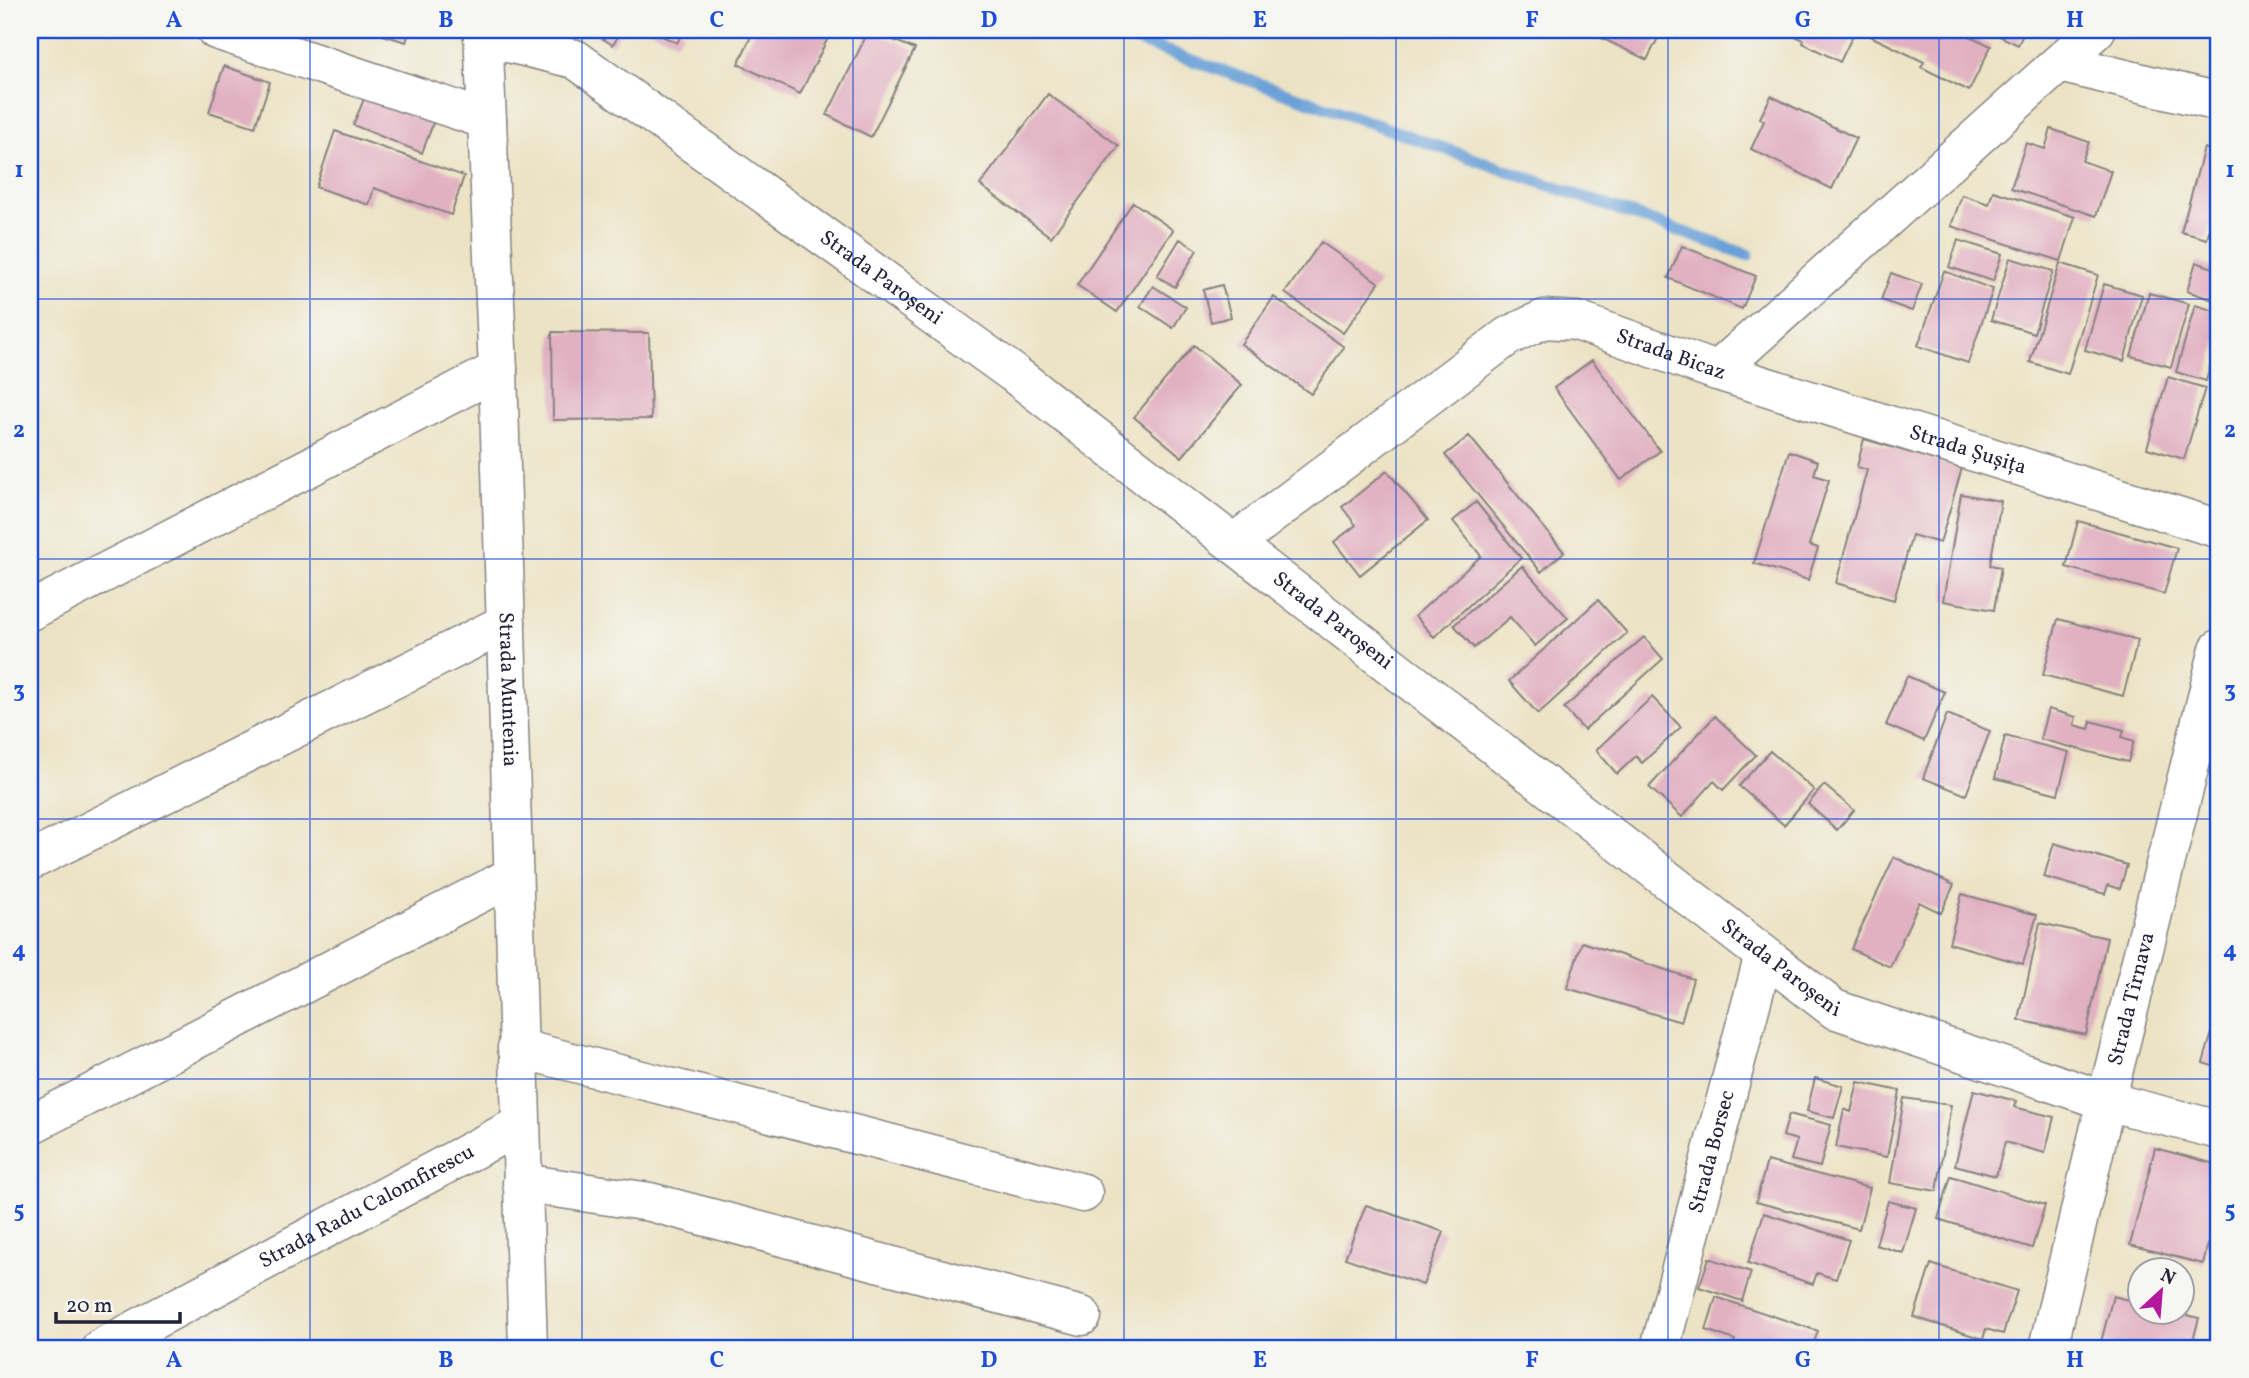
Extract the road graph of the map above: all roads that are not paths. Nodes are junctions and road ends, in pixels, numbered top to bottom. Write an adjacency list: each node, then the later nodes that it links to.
1 (216, 30): 6 (street)
2 (2096, 30): 4 (street, Strada Bicaz)
3 (483, 34): 6 (street, Strada Muntenia); 10 (street, Strada Paroșeni)
4 (2060, 63): 5 (street); 8 (street, Strada Bicaz)
5 (2219, 102)
6 (487, 120): 7 (street, Strada Muntenia)
7 (498, 370): 11 (street); 12 (street, Strada Muntenia)
8 (1717, 371): 9 (street, Strada Șușița); 10 (street, Strada Bicaz)
9 (2219, 529)
10 (1234, 542): 16 (street, Strada Paroșeni)
11 (30, 611)
12 (506, 623): 14 (street); 15 (street, Strada Muntenia)
13 (2219, 649): 18 (street, Strada Tîrnava)
14 (30, 861)
15 (513, 876): 17 (street, Strada Muntenia); 19 (street)
16 (1764, 955): 18 (street, Strada Paroșeni); 27 (street, Strada Borsec)
17 (517, 1048): 20 (street, Strada Muntenia); 23 (street)
18 (2106, 1101): 21 (street, Strada Paroșeni); 28 (street, Strada Tîrnava)
19 (30, 1125)
20 (520, 1125): 22 (street, Strada Muntenia); 25 (street, Strada Radu Calomfirescu)
21 (2219, 1130)
22 (522, 1183): 24 (street); 26 (street, Strada Muntenia)
23 (1083, 1193)
24 (1082, 1316)
25 (102, 1348)
26 (528, 1348)
27 (1660, 1348)
28 (2048, 1348)

